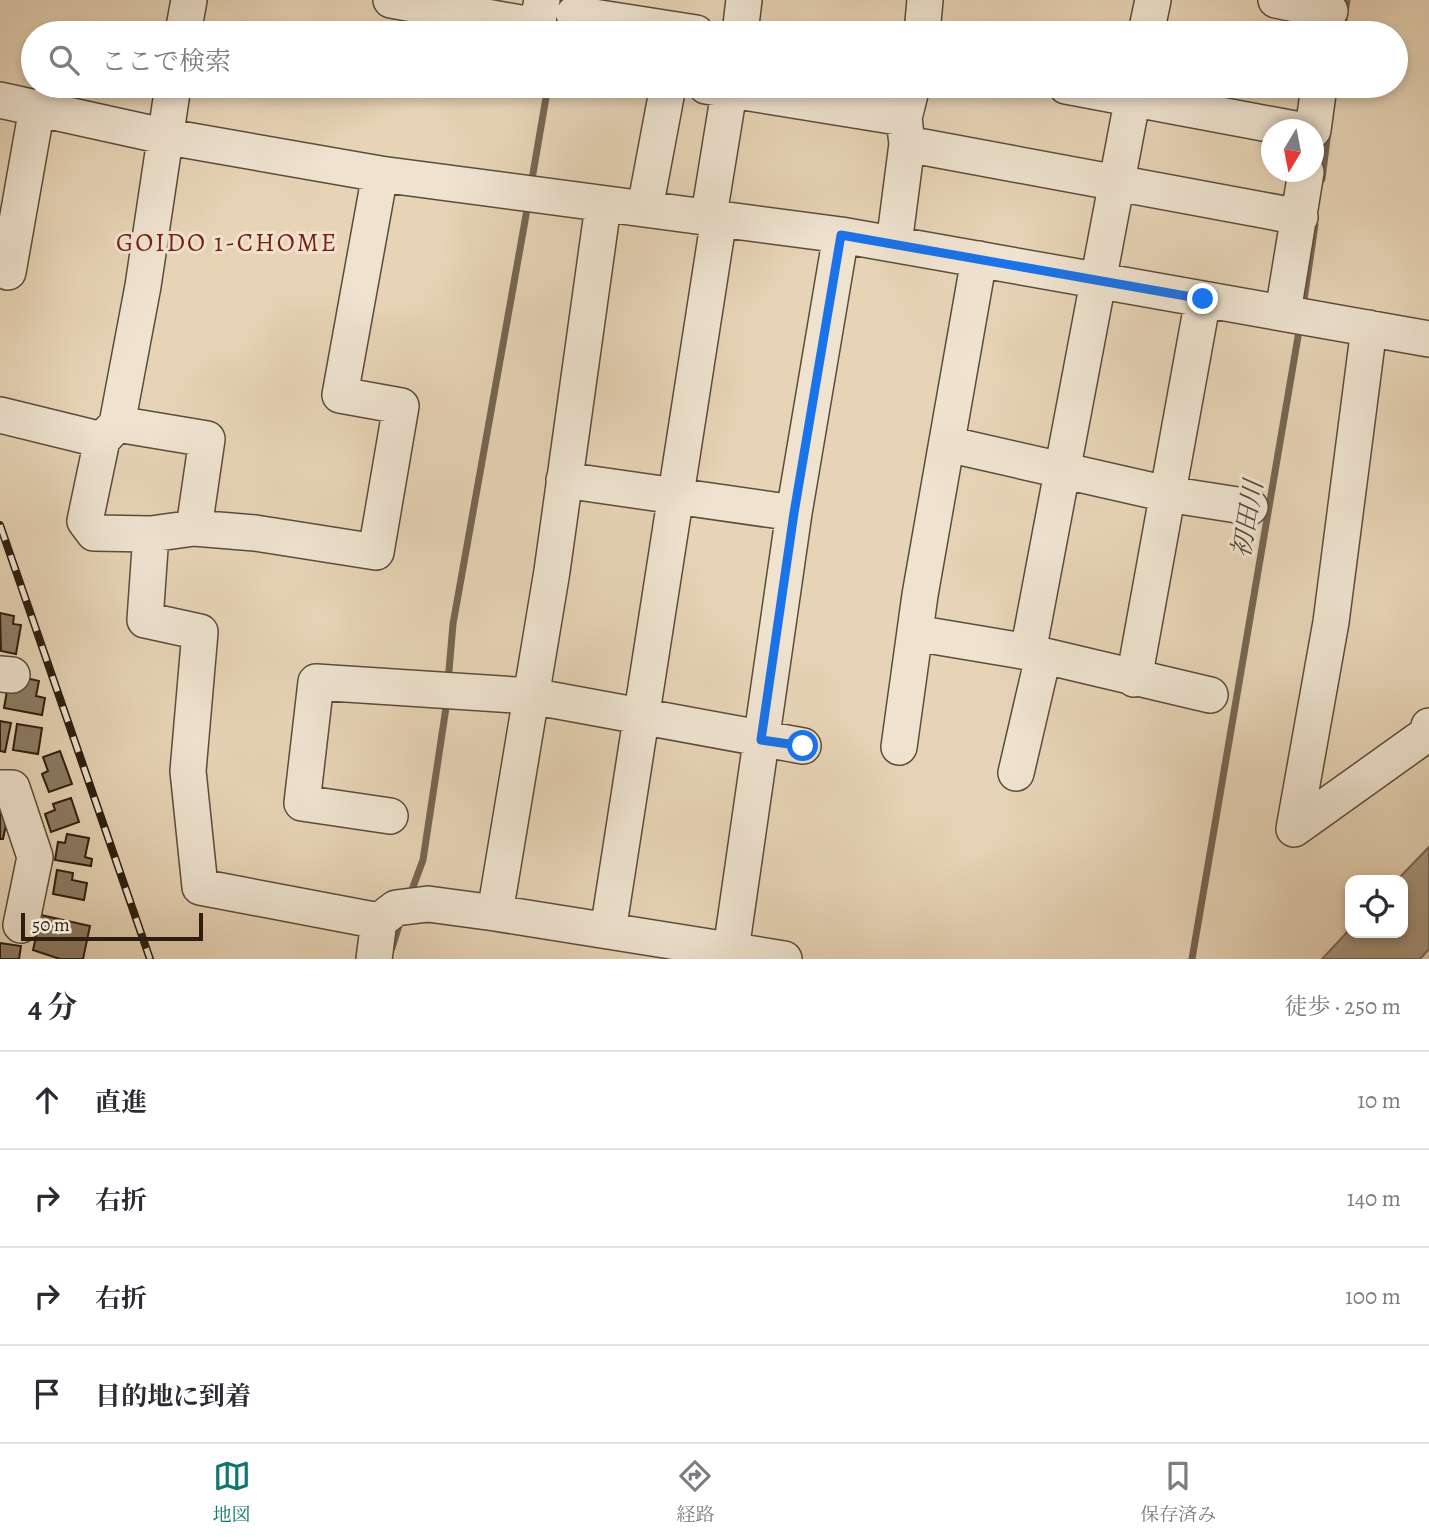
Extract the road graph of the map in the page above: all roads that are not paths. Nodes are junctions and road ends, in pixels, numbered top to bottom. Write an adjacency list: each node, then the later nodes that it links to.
1 (189, 0): 10 (street)
2 (391, 0): 11 (street)
3 (542, 0): 12 (street)
4 (744, 0): 14 (street)
5 (925, 0): 15 (street)
6 (1153, 0): 16 (street)
7 (1276, 0): 9 (street)
8 (574, 14): 13 (street)
9 (1330, 15)
10 (185, 21)
11 (509, 21)
12 (538, 21)
13 (619, 21)
14 (741, 21)
15 (923, 21)
16 (1149, 21)
17 (171, 98): 29 (street)
18 (666, 98): 34 (street)
19 (721, 98): 35 (street)
20 (793, 98): 26 (street)
21 (1132, 98): 31 (street)
22 (1159, 98): 28 (street)
23 (1317, 98): 27 (street)
24 (0, 100): 25 (street)
25 (37, 108): 29 (street); 39 (street)
26 (908, 116): 31 (street); 38 (street)
27 (1314, 119)
28 (1261, 121)
29 (163, 136): 30 (street); 47 (street)
30 (380, 174): 33 (street); 55 (street)
31 (1116, 181): 36 (street); 41 (street)
32 (1305, 182): 36 (street)
33 (603, 206): 34 (street); 50 (street)
34 (645, 208): 35 (street)
35 (714, 217): 37 (street); 52 (street)
36 (1300, 217): 43 (street)
37 (841, 235): 38 (street); 54 (street)
38 (894, 244): 40 (street)
39 (7, 252)
40 (979, 259): 41 (street); 48 (street)
41 (1100, 281): 42 (street); 49 (street)
42 (1203, 299): 43 (street); 51 (street)
43 (1283, 312): 44 (street)
44 (1369, 328): 45 (street); 63 (street)
45 (1429, 339)
46 (0, 415): 47 (street)
47 (110, 432): 55 (street); 56 (street)
48 (947, 444): 49 (street); 57 (street)
49 (1063, 471): 51 (street); 58 (street)
50 (564, 480): 52 (street); 61 (street)
51 (1167, 494): 53 (street); 59 (street)
52 (677, 496): 54 (street); 62 (street)
53 (1250, 507)
54 (794, 513): 64 (street)
55 (194, 528): 56 (street)
56 (151, 534): 70 (street)
57 (915, 633): 58 (street); 66 (street)
58 (1035, 655): 59 (street); 67 (street)
59 (1134, 679): 60 (street)
60 (1210, 695)
61 (531, 696): 62 (street); 69 (street); 71 (street)
62 (642, 716): 64 (street); 73 (street)
63 (1429, 726)
64 (761, 740): 65 (street); 74 (street)
65 (803, 746)
66 (899, 747)
67 (1016, 773)
68 (0, 788): 72 (street)
69 (390, 816)
70 (401, 911): 71 (street); 75 (street)
71 (495, 913): 73 (street)
72 (21, 925)
73 (608, 931): 74 (street)
74 (731, 950): 76 (street)
75 (374, 959)
76 (784, 959)

